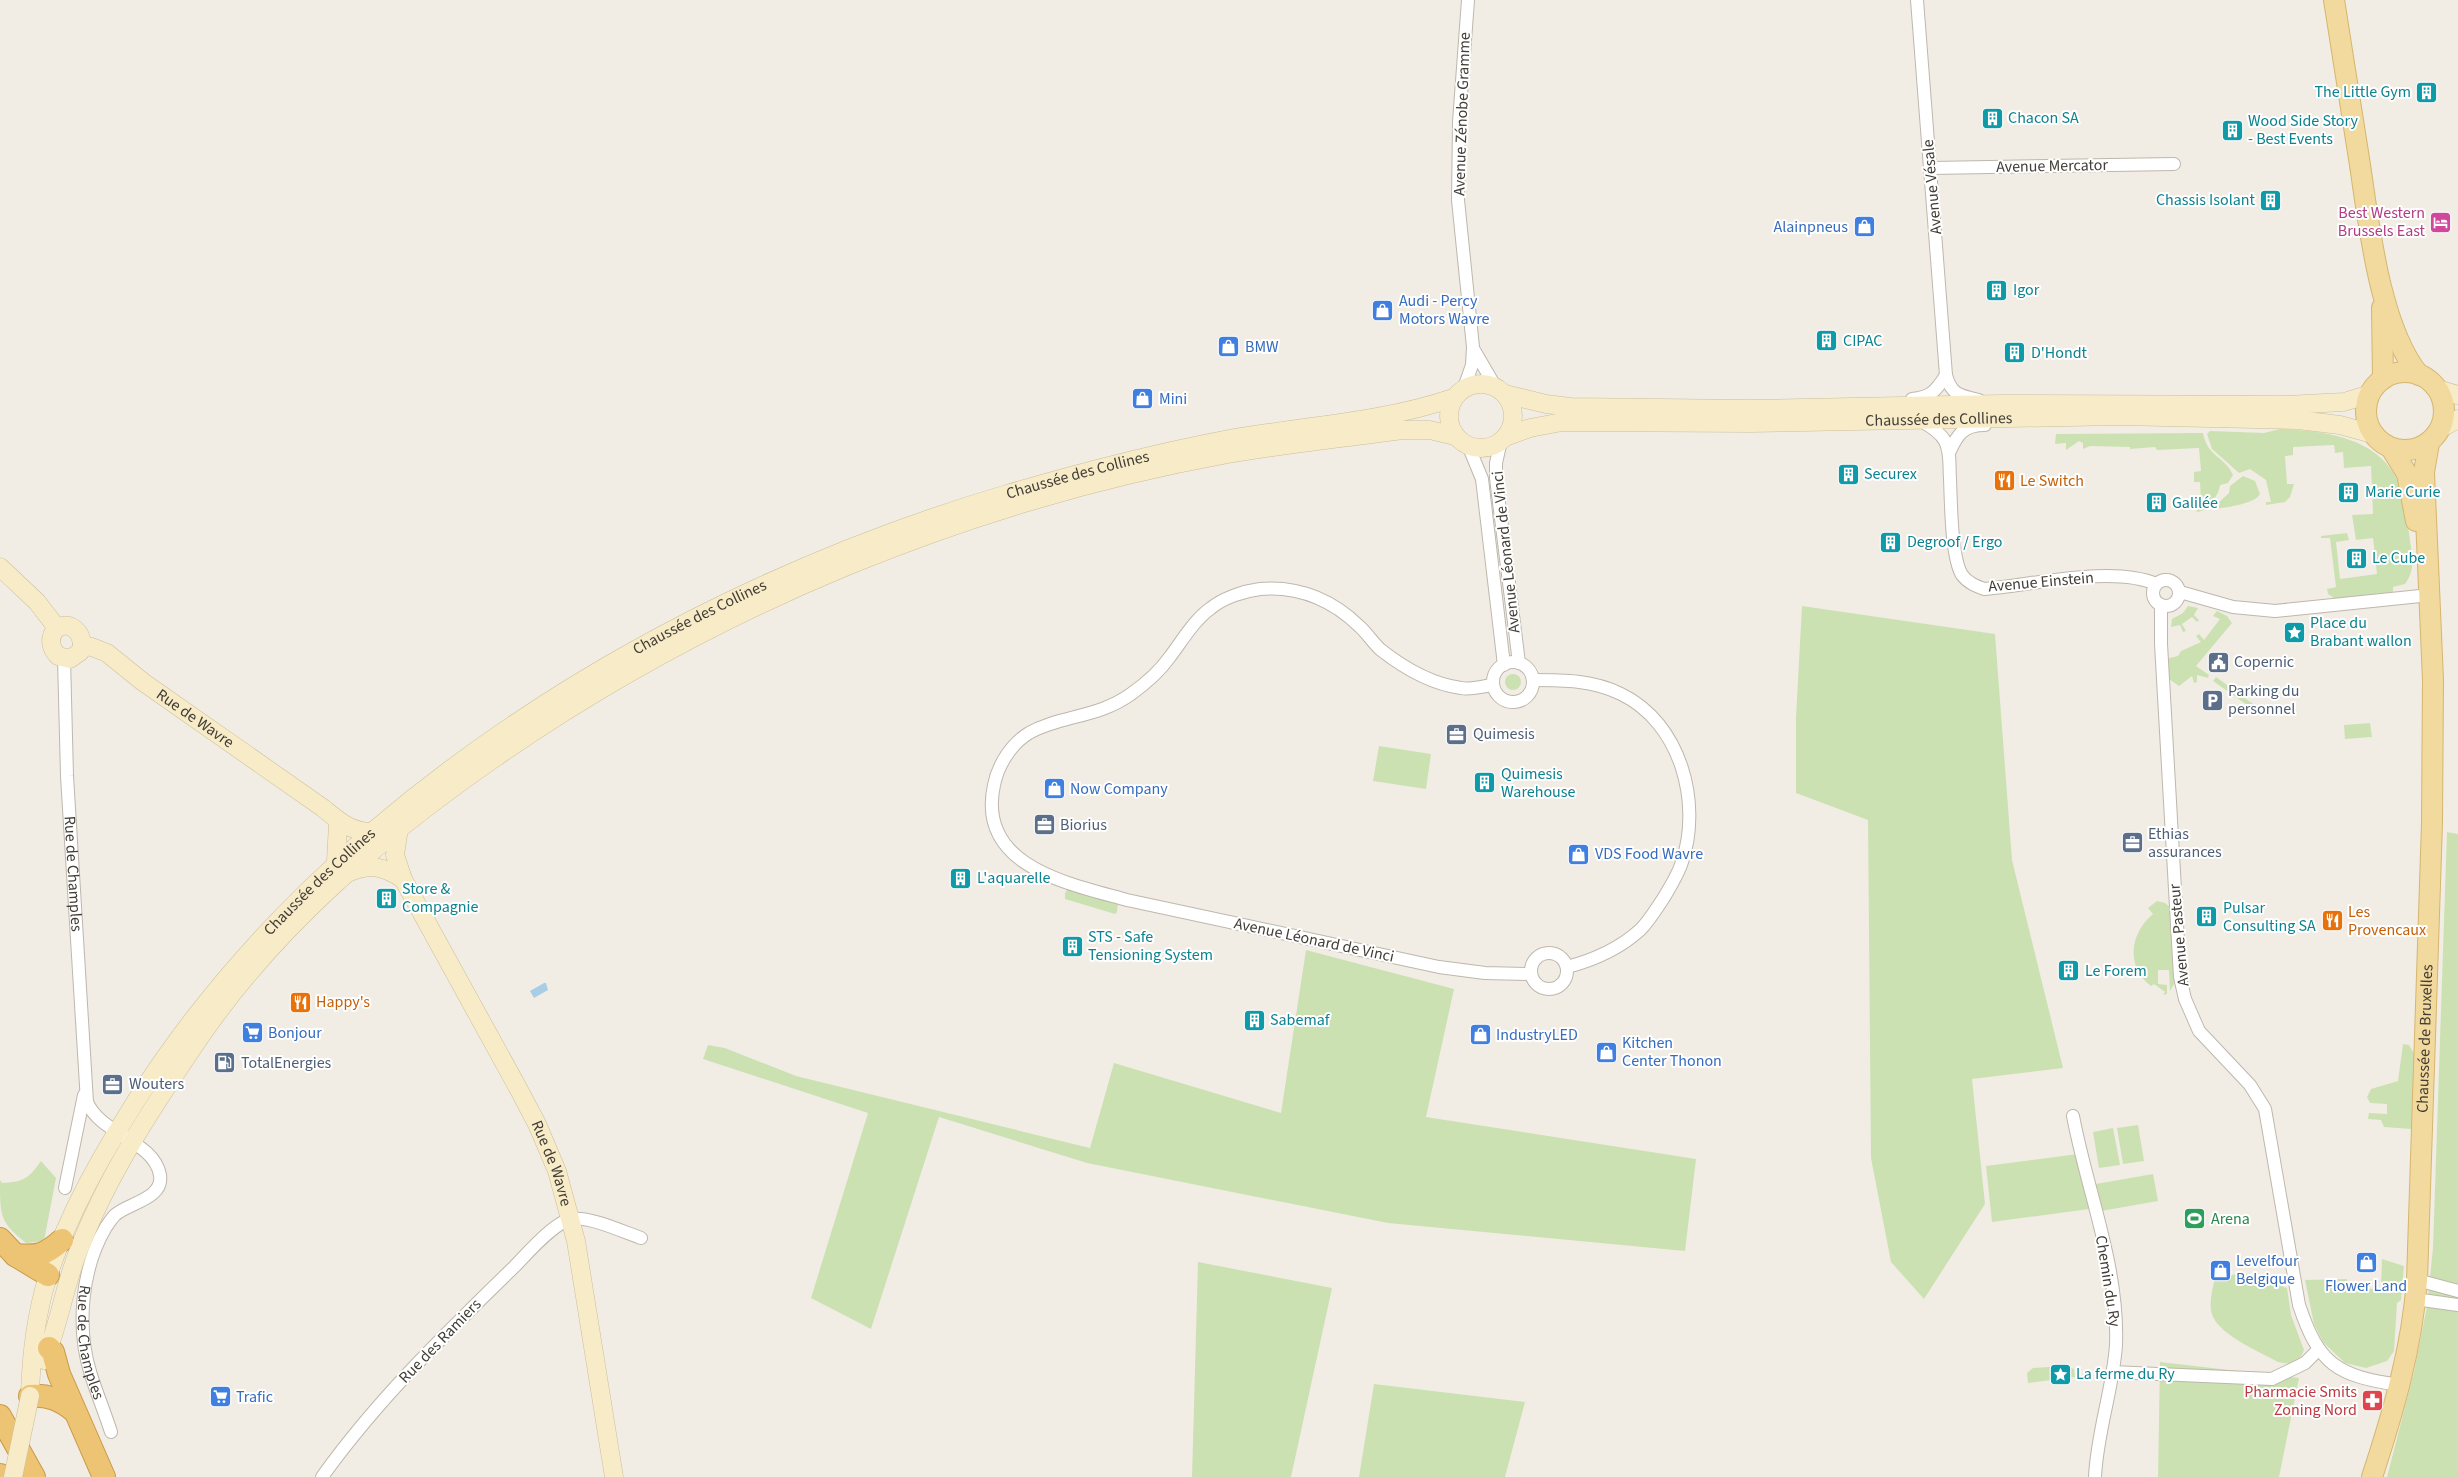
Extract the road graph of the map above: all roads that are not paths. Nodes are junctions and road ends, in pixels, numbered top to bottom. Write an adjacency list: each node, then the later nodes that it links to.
1 (1468, 0): 7 (street, Avenue Zénobe Gramme)
2 (1917, 0): 5 (street, Avenue Vésale)
3 (2334, 0): 6 (main road)
4 (2174, 164): 5 (street, Avenue Mercator)
5 (1931, 168): 8 (street, Avenue Vésale)
6 (2382, 289): 9 (main road); 10 (main road)
7 (1473, 347): 12 (street, Avenue Zénobe Gramme); 13 (street, Avenue Zénobe Gramme)
8 (1946, 375): 15 (street); 16 (street)
9 (2419, 375): 10 (main road); 11 (main road)
10 (2376, 386): 15 (main road, Chaussée des Collines); 20 (main road)
11 (2437, 389): 14 (main road); 21 (main road, Chaussée de Bruxelles)
12 (1500, 390): 13 (main road); 16 (main road, Chaussée des Collines); 22 (main road)
13 (1459, 393): 23 (main road); 40 (main road, Chaussée des Collines)
14 (2458, 395)
15 (2001, 404): 16 (main road, Chaussée des Collines)
16 (1788, 409)
17 (2119, 416): 19 (main road, Chaussée des Collines); 20 (main road, Chaussée des Collines); 25 (street)
18 (2458, 419): 21 (main road)
19 (1921, 422): 22 (main road, Chaussée des Collines); 25 (street, Avenue Einstein)
20 (2373, 434): 24 (main road, Chaussée de Bruxelles)
21 (2434, 436): 24 (main road); 29 (main road, Chaussée de Bruxelles)
22 (1503, 439): 23 (main road); 34 (street, Avenue Léonard de Vinci)
23 (1462, 441): 35 (street, Avenue Léonard de Vinci); 39 (main road, Chaussée des Collines)
24 (2392, 448): 29 (main road, Chaussée de Bruxelles)
25 (1949, 453): 27 (street, Avenue Einstein)
26 (0, 567): 31 (main road)
27 (2156, 584): 28 (street, Avenue Einstein); 30 (street)
28 (2180, 592): 29 (street, Avenue Einstein); 30 (street)
29 (2430, 595): 55 (main road, Chaussée de Bruxelles)
30 (2162, 605): 59 (street, Avenue Pasteur)
31 (56, 628): 32 (main road); 33 (main road)
32 (82, 646): 33 (main road); 38 (main road, Rue de Wavre)
33 (64, 658): 45 (street, Rue de Champles)
34 (1519, 663): 35 (street); 36 (street)
35 (1504, 665): 37 (street)
36 (1532, 680): 37 (street); 43 (street)
37 (1493, 685): 44 (street, Avenue Léonard de Vinci)
38 (338, 823): 40 (main road, Rue de Wavre); 41 (main road)
39 (399, 828): 40 (main road, Chaussée des Collines); 42 (main road, Rue de Wavre)
40 (374, 839): 41 (main road, Chaussée des Collines)
41 (341, 868): 42 (main road); 47 (main road, Chaussée des Collines); 48 (main road, Chaussée des Collines)
42 (403, 879): 50 (main road, Rue de Wavre)
43 (1567, 967): 44 (street); 44 (street)
44 (1531, 974)
45 (85, 1090): 47 (street, Rue de Champles); 49 (street, Rue de Champles)
46 (2073, 1116): 61 (street, Chemin du Ry)
47 (117, 1133): 48 (street, Rue de Champles); 52 (main road, Chaussée des Collines)
48 (132, 1143): 58 (main road, Chaussée des Collines); 66 (street, Rue de Champles)
49 (64, 1188)
50 (571, 1219): 51 (street); 70 (street, Rue des Ramiers); 71 (main road, Rue de Wavre)
51 (641, 1238)
52 (62, 1240): 53 (highway); 54 (main road, Chaussée des Collines)
53 (8, 1247): 54 (highway)
54 (48, 1275): 60 (main road)
55 (2416, 1290): 56 (street); 57 (street); 62 (main road, Chaussée de Bruxelles)
56 (2458, 1290)
57 (2458, 1305)
58 (49, 1348): 60 (main road, Chaussée des Collines); 64 (highway)
59 (2318, 1350): 61 (street); 62 (street)
60 (34, 1369): 63 (main road)
61 (2112, 1372): 72 (street, Chemin du Ry)
62 (2400, 1385): 73 (main road, Chaussée de Bruxelles)
63 (40, 1396): 64 (highway); 67 (main road, bridge)
64 (74, 1411): 69 (highway)
65 (0, 1416): 68 (highway)
66 (112, 1432)
67 (13, 1477)
68 (34, 1477)
69 (104, 1477)
70 (322, 1477)
71 (614, 1477)
72 (2095, 1477)
73 (2372, 1477)

